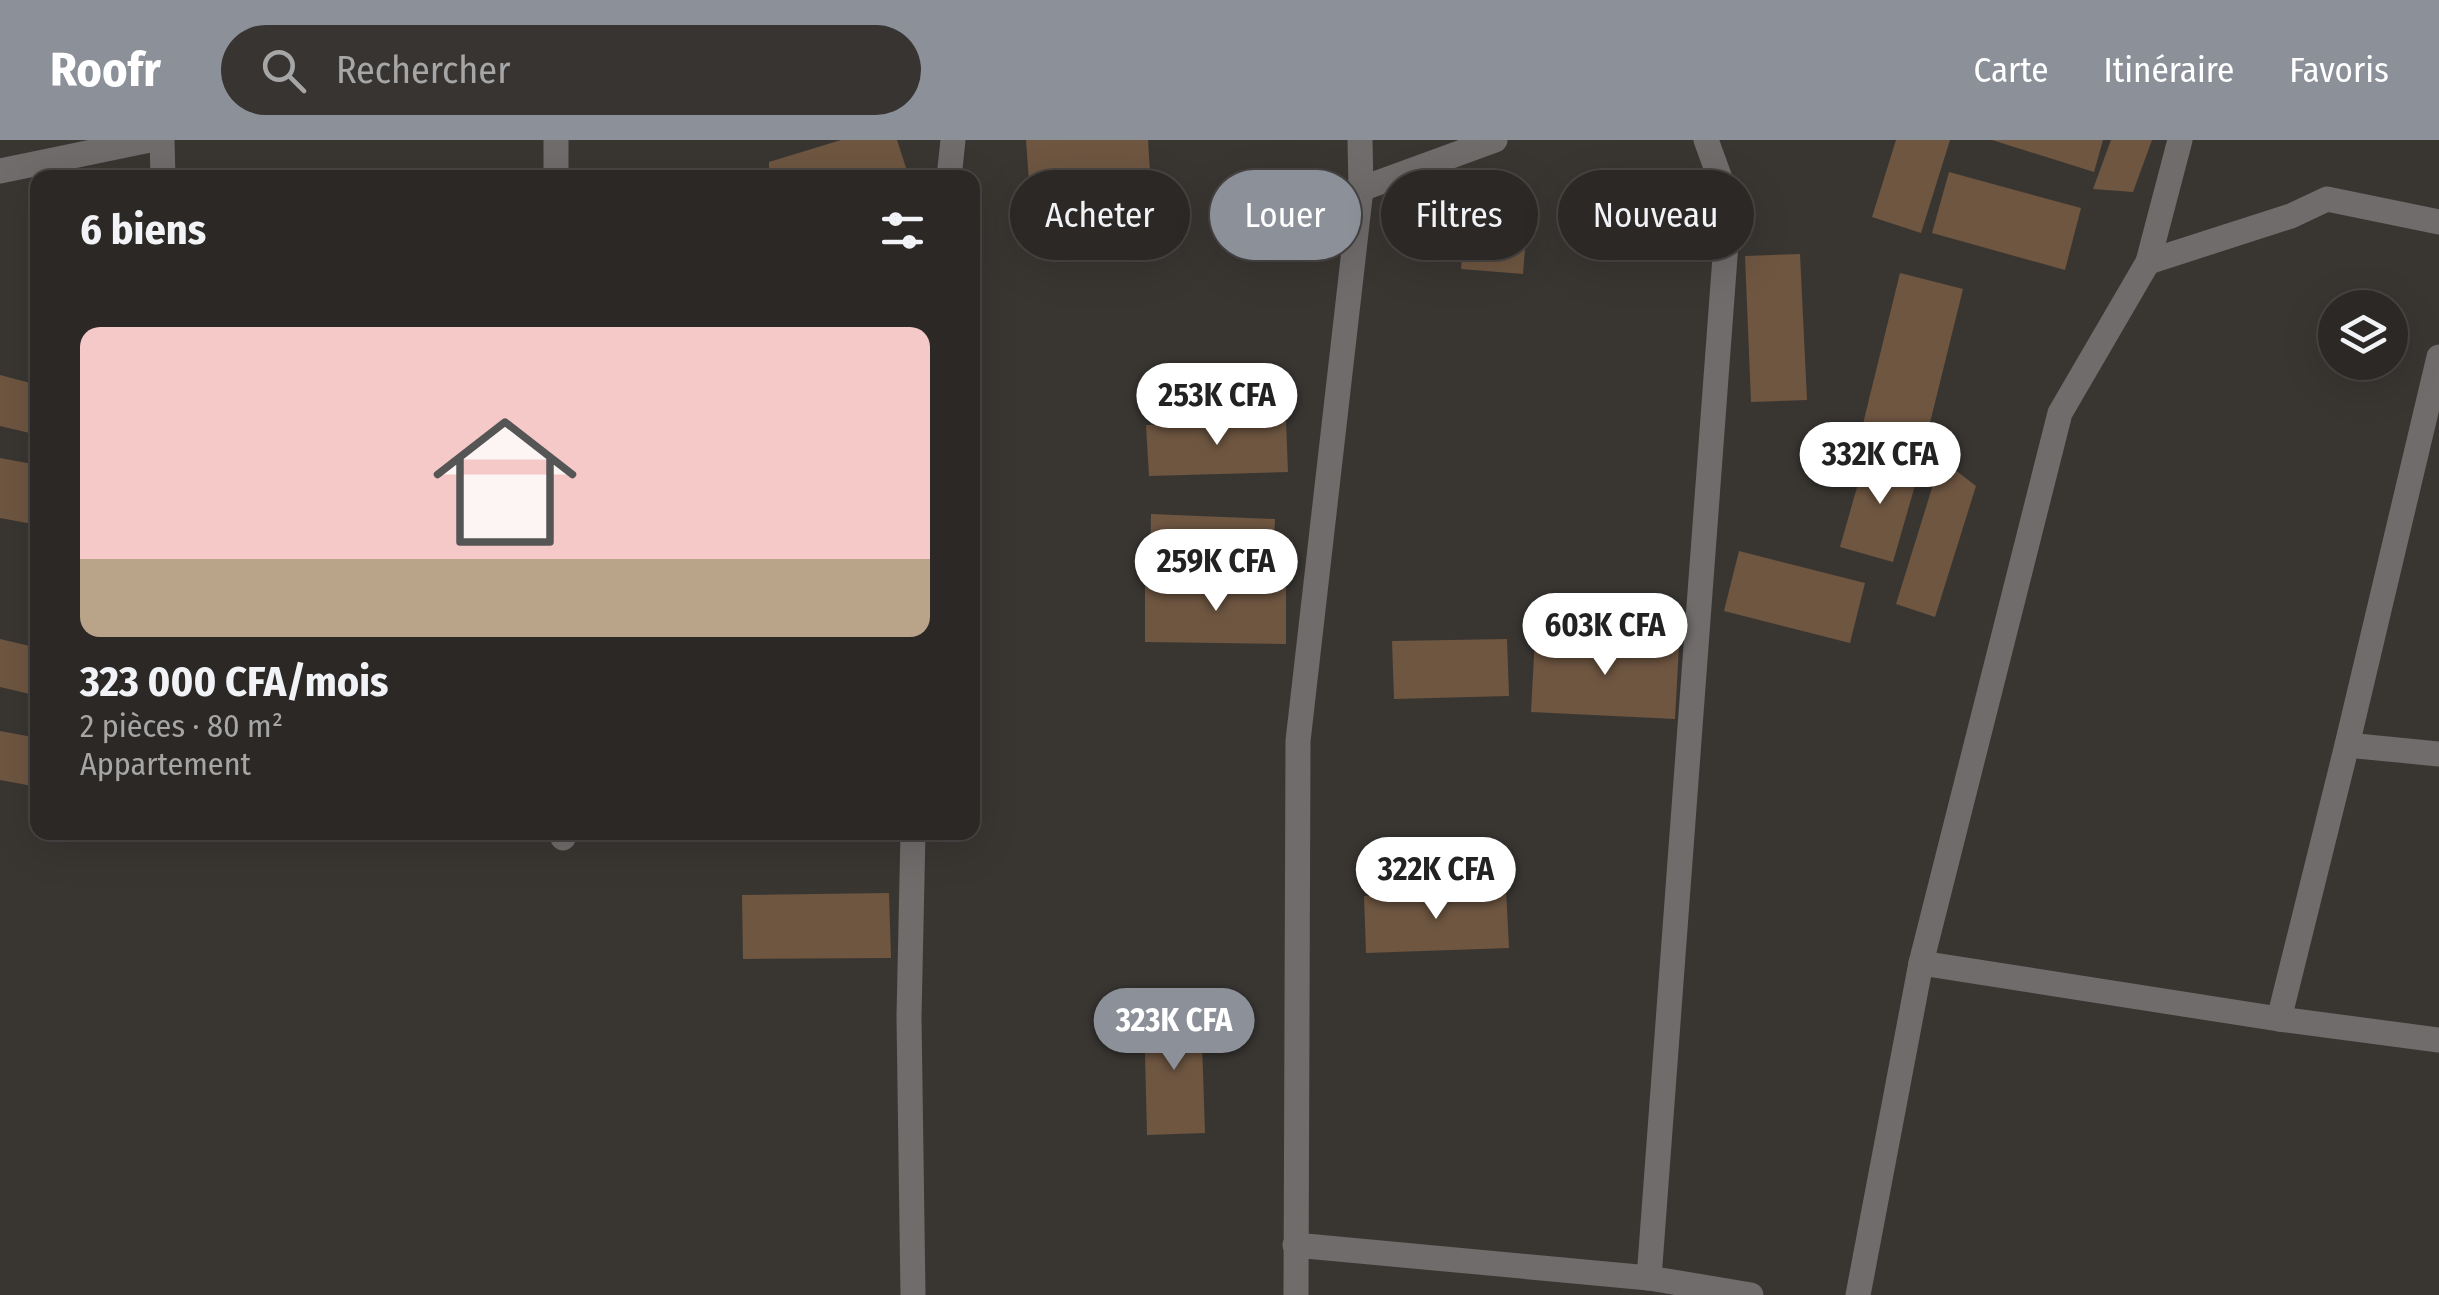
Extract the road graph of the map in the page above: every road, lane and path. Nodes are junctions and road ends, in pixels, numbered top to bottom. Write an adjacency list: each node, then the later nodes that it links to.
1 (150, 140): 13 (street)
2 (162, 140): 9 (street)
3 (556, 140): 10 (street)
4 (953, 140): 11 (street)
5 (1360, 140): 12 (street)
6 (1494, 140): 14 (street)
7 (1706, 140): 28 (street)
8 (2180, 140): 17 (street)
9 (162, 170)
10 (556, 170)
11 (950, 170)
12 (1361, 170)
13 (0, 171)
14 (1361, 189)
15 (2439, 222): 17 (street)
16 (1353, 260): 26 (street)
17 (2148, 262): 23 (street)
18 (2439, 357): 19 (street)
19 (2435, 390): 20 (street)
20 (2347, 745): 21 (street); 24 (street)
21 (2439, 754)
22 (913, 840): 29 (street)
23 (1921, 963): 24 (street); 33 (street)
24 (2279, 1019): 25 (street)
25 (2439, 1040)
26 (1295, 1244): 27 (street); 30 (street)
27 (1543, 1268): 28 (street); 31 (street)
28 (1649, 1278): 32 (street)
29 (912, 1295)
30 (1296, 1295)
31 (1544, 1295)
32 (1752, 1295)
33 (1858, 1295)

